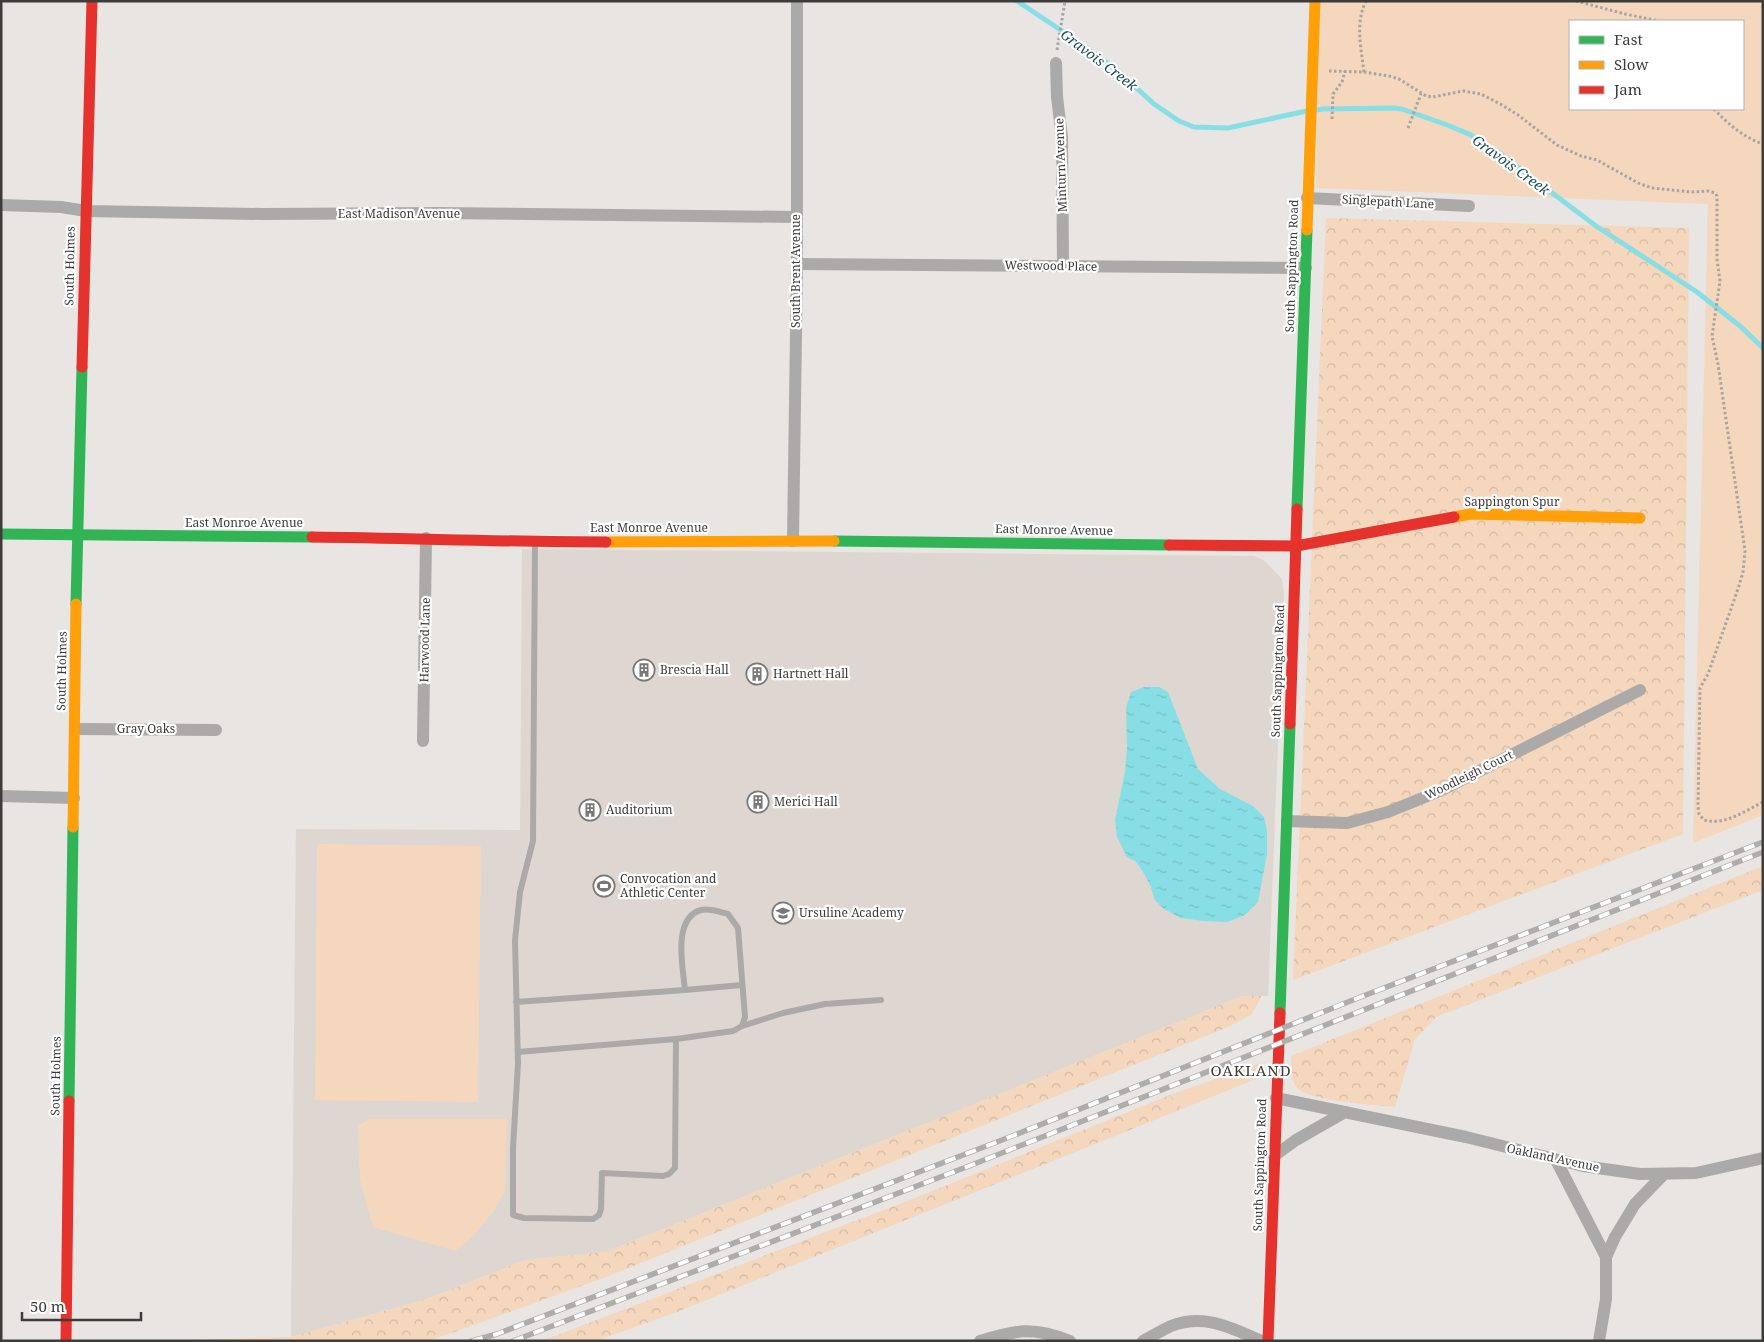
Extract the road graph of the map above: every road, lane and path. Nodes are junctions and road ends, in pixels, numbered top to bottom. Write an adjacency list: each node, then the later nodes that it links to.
1 (92, 1): 21 (street, South Holmes)
2 (797, 1): 22 (street, South Brent Avenue)
3 (1065, 1): 8 (path)
4 (1315, 1): 10 (street, South Sappington Road)
5 (1366, 1): 12 (path)
6 (1576, 1): 7 (path)
7 (1654, 20)
8 (1058, 42)
9 (1056, 63): 24 (street, Minturn Avenue)
10 (1312, 70): 11 (path); 18 (street, South Sappington Road)
11 (1345, 71): 12 (path); 15 (path)
12 (1364, 72): 13 (path)
13 (1421, 94): 16 (path); 39 (path)
14 (1715, 110): 17 (path)
15 (1332, 119)
16 (1408, 128)
17 (1763, 144)
18 (1307, 198): 20 (street, Singlepath Lane); 25 (street, South Sappington Road)
19 (1, 205): 21 (street, East Madison Avenue)
20 (1469, 206)
21 (86, 211): 22 (street, East Madison Avenue); 28 (street, South Holmes)
22 (796, 217): 23 (street, South Brent Avenue)
23 (797, 264): 24 (street, Westwood Place); 31 (street, South Brent Avenue)
24 (1063, 266): 25 (street, Westwood Place)
25 (1306, 268): 32 (street, South Sappington Road)
26 (1640, 518): 32 (street, Sappington Spur)
27 (1, 534): 28 (street, East Monroe Avenue)
28 (77, 536): 29 (street, East Monroe Avenue); 34 (street, South Holmes)
29 (426, 538): 30 (street, East Monroe Avenue); 36 (street, Harwood Lane)
30 (535, 542): 31 (street, East Monroe Avenue); 44 (lane)
31 (793, 542): 32 (street, East Monroe Avenue)
32 (1296, 546): 40 (street, South Sappington Road)
33 (1640, 690): 40 (street, Woodleigh Court)
34 (75, 729): 35 (street, Gray Oaks); 38 (street, South Holmes)
35 (216, 730)
36 (423, 741)
37 (1, 796): 38 (street)
38 (74, 798): 55 (street, South Holmes)
39 (1763, 802)
40 (1287, 821): 48 (street, South Sappington Road)
41 (742, 985): 42 (lane); 42 (lane); 45 (lane)
42 (685, 990): 44 (lane)
43 (881, 1000): 45 (lane)
44 (516, 1002): 47 (lane)
45 (742, 1026): 46 (lane)
46 (676, 1039): 47 (lane); 47 (lane)
47 (518, 1052)
48 (1276, 1098): 49 (street, Oakland Avenue); 50 (street, South Sappington Road)
49 (1345, 1112): 50 (street); 52 (street, Oakland Avenue)
50 (1274, 1156): 60 (street, South Sappington Road)
51 (1763, 1158): 53 (street, Oakland Avenue)
52 (1556, 1160): 53 (street, Oakland Avenue); 54 (street)
53 (1664, 1174): 54 (street)
54 (1606, 1256): 61 (street)
55 (66, 1341)
56 (980, 1341): 57 (street)
57 (1070, 1341)
58 (1143, 1341): 59 (street)
59 (1262, 1341)
60 (1268, 1341)
61 (1599, 1341)

